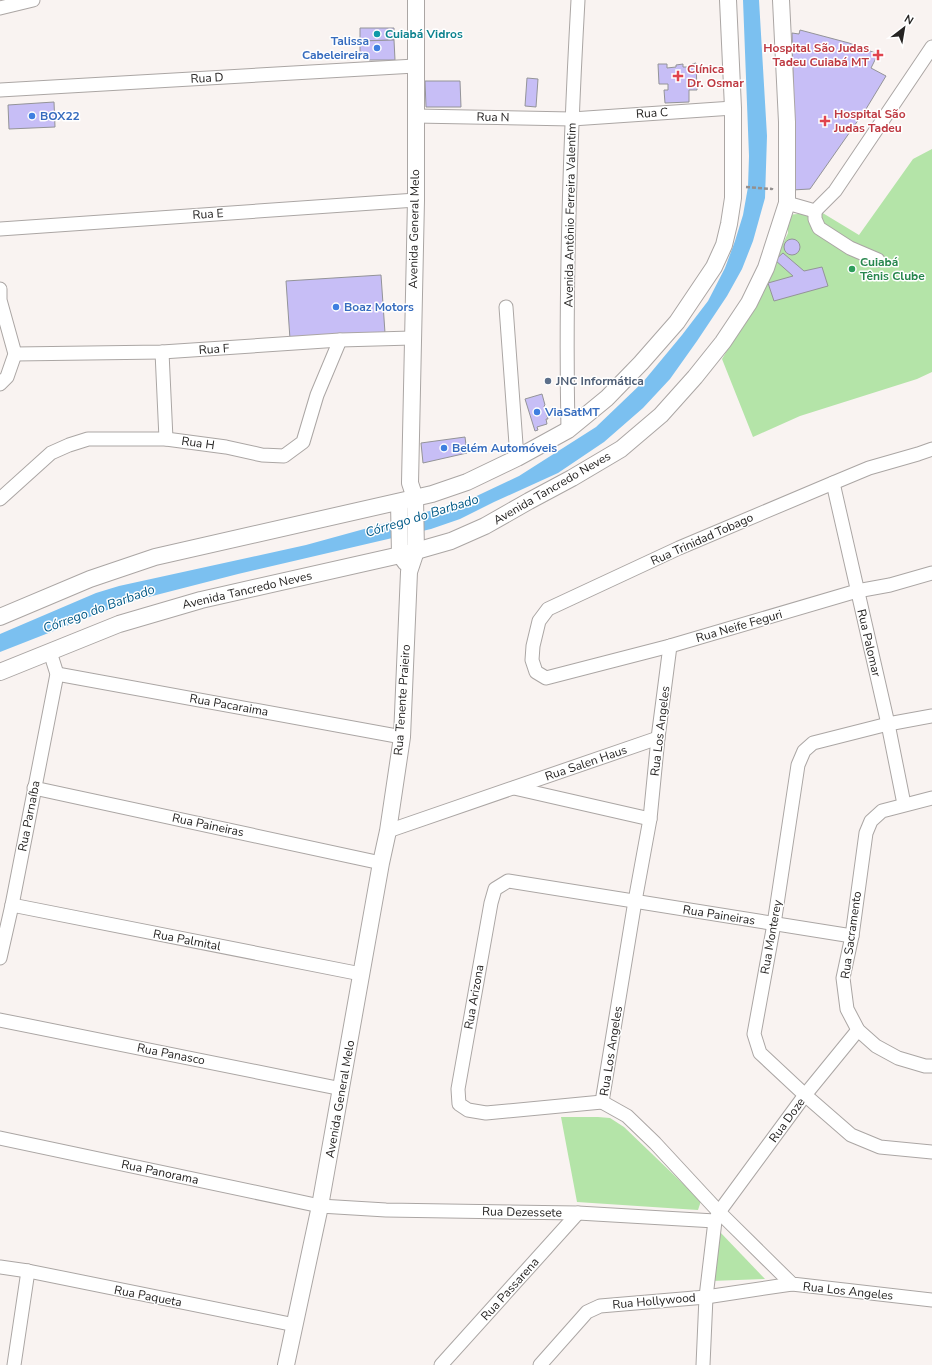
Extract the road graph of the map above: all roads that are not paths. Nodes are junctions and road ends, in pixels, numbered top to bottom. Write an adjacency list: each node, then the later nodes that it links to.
1 (33, 0): 6 (street)
2 (416, 0): 8 (main road, Avenida General Melo)
3 (578, 0): 12 (street, Avenida Antônio Ferreira Valentim)
4 (728, 0): 10 (main road)
5 (781, 0): 14 (main road, Avenida Tancredo Neves)
6 (0, 8)
7 (932, 47): 15 (street)
8 (415, 66): 9 (street, Rua D); 11 (main road, Avenida General Melo)
9 (0, 90)
10 (733, 108): 12 (street, Rua C); 26 (main road)
11 (415, 116): 12 (street, Rua N); 13 (main road, Avenida General Melo)
12 (572, 119): 26 (street, Avenida Antônio Ferreira Valentim)
13 (416, 200): 16 (street, Rua E); 21 (main road, Avenida General Melo)
14 (787, 203): 15 (street); 35 (main road, Avenida Tancredo Neves)
15 (815, 210): 17 (street)
16 (0, 229)
17 (878, 260)
18 (0, 289): 19 (street)
19 (0, 300): 24 (street)
20 (506, 307): 29 (street)
21 (412, 338): 22 (street, Rua F); 30 (main road, Avenida General Melo)
22 (340, 340): 23 (street, Rua F); 27 (street, Rua H)
23 (162, 352): 24 (street, Rua F); 27 (street)
24 (15, 354): 25 (street)
25 (0, 384)
26 (568, 430): 29 (main road)
27 (166, 439): 32 (street, Rua H)
28 (932, 448): 31 (street, Rua Trinidad Tobago)
29 (517, 458): 33 (main road)
30 (410, 483): 33 (main road, Avenida General Melo); 34 (main road, Avenida General Melo)
31 (833, 483): 38 (street, Rua Palomar); 44 (street, Rua Trinidad Tobago)
32 (0, 499)
33 (415, 504): 34 (main road); 35 (main road)
34 (399, 506): 36 (main road, Rua Tenente Praieiro); 39 (main road)
35 (416, 546): 36 (main road, Avenida Tancredo Neves)
36 (403, 556): 41 (main road, Avenida Tancredo Neves); 47 (main road, Rua Tenente Praieiro)
37 (932, 573): 38 (street, Rua Neife Feguri)
38 (857, 591): 40 (street, Rua Neife Feguri); 46 (street, Rua Palomar)
39 (0, 617)
40 (670, 646): 44 (street, Rua Neife Feguri); 48 (street, Rua Los Angeles)
41 (50, 652): 42 (main road, Avenida Tancredo Neves); 43 (street)
42 (0, 672)
43 (57, 674): 47 (street, Rua Pacaraima); 49 (street, Rua Parnaíba)
44 (546, 678)
45 (932, 716): 46 (street, Rua Monterey)
46 (888, 724): 52 (street, Rua Palomar); 58 (street, Rua Monterey)
47 (402, 737): 54 (main road, Rua Tenente Praieiro)
48 (658, 738): 50 (street, Rua Salen Haus); 53 (street, Rua Los Angeles)
49 (34, 788): 55 (street, Rua Paineiras); 57 (street, Rua Parnaíba)
50 (514, 788): 53 (street, Rua Salen Haus); 54 (street, Rua Salen Haus)
51 (932, 798): 52 (street, Rua Sacramento)
52 (904, 804): 59 (street, Rua Sacramento)
53 (650, 819): 56 (street, Rua Los Angeles)
54 (388, 831): 55 (main road, Avenida General Melo)
55 (381, 863): 61 (main road, Avenida General Melo)
56 (635, 901): 58 (street, Rua Paineiras); 67 (street, Rua Los Angeles); 67 (street, Rua Arizona)
57 (12, 905): 60 (street, Rua Parnaíba); 61 (street, Rua Palmital)
58 (774, 924): 59 (street, Rua Paineiras); 66 (street, Rua Monterey)
59 (852, 936): 63 (street, Rua Sacramento)
60 (0, 958)
61 (361, 974): 65 (main road, Avenida General Melo)
62 (0, 1020): 65 (street, Rua Panasco)
63 (858, 1030): 64 (street, Rua Sacramento); 66 (street, Rua Doze)
64 (932, 1066)
65 (342, 1089): 70 (main road, Avenida General Melo)
66 (805, 1095): 69 (street, Rua Monterey); 72 (street, Rua Doze)
67 (602, 1102): 72 (street, Rua Los Angeles)
68 (0, 1138): 70 (street, Rua Panorama)
69 (932, 1152)
70 (320, 1206): 71 (street, Rua Dezessete); 78 (main road, Avenida General Melo)
71 (578, 1214): 72 (street, Rua Dezessete); 81 (street, Rua Passarena)
72 (717, 1216): 75 (street, Rua Los Angeles); 76 (street)
73 (0, 1267): 74 (street, Rua Paqueta)
74 (28, 1272): 78 (street, Rua Paqueta); 79 (street)
75 (792, 1284): 76 (street, Rua Hollywood); 77 (street, Rua Los Angeles)
76 (706, 1297): 82 (street, Rua Hollywood); 83 (street)
77 (932, 1300)
78 (295, 1325): 80 (main road, Avenida General Melo)
79 (14, 1365)
80 (286, 1365)
81 (441, 1365)
82 (540, 1365)
83 (703, 1365)

